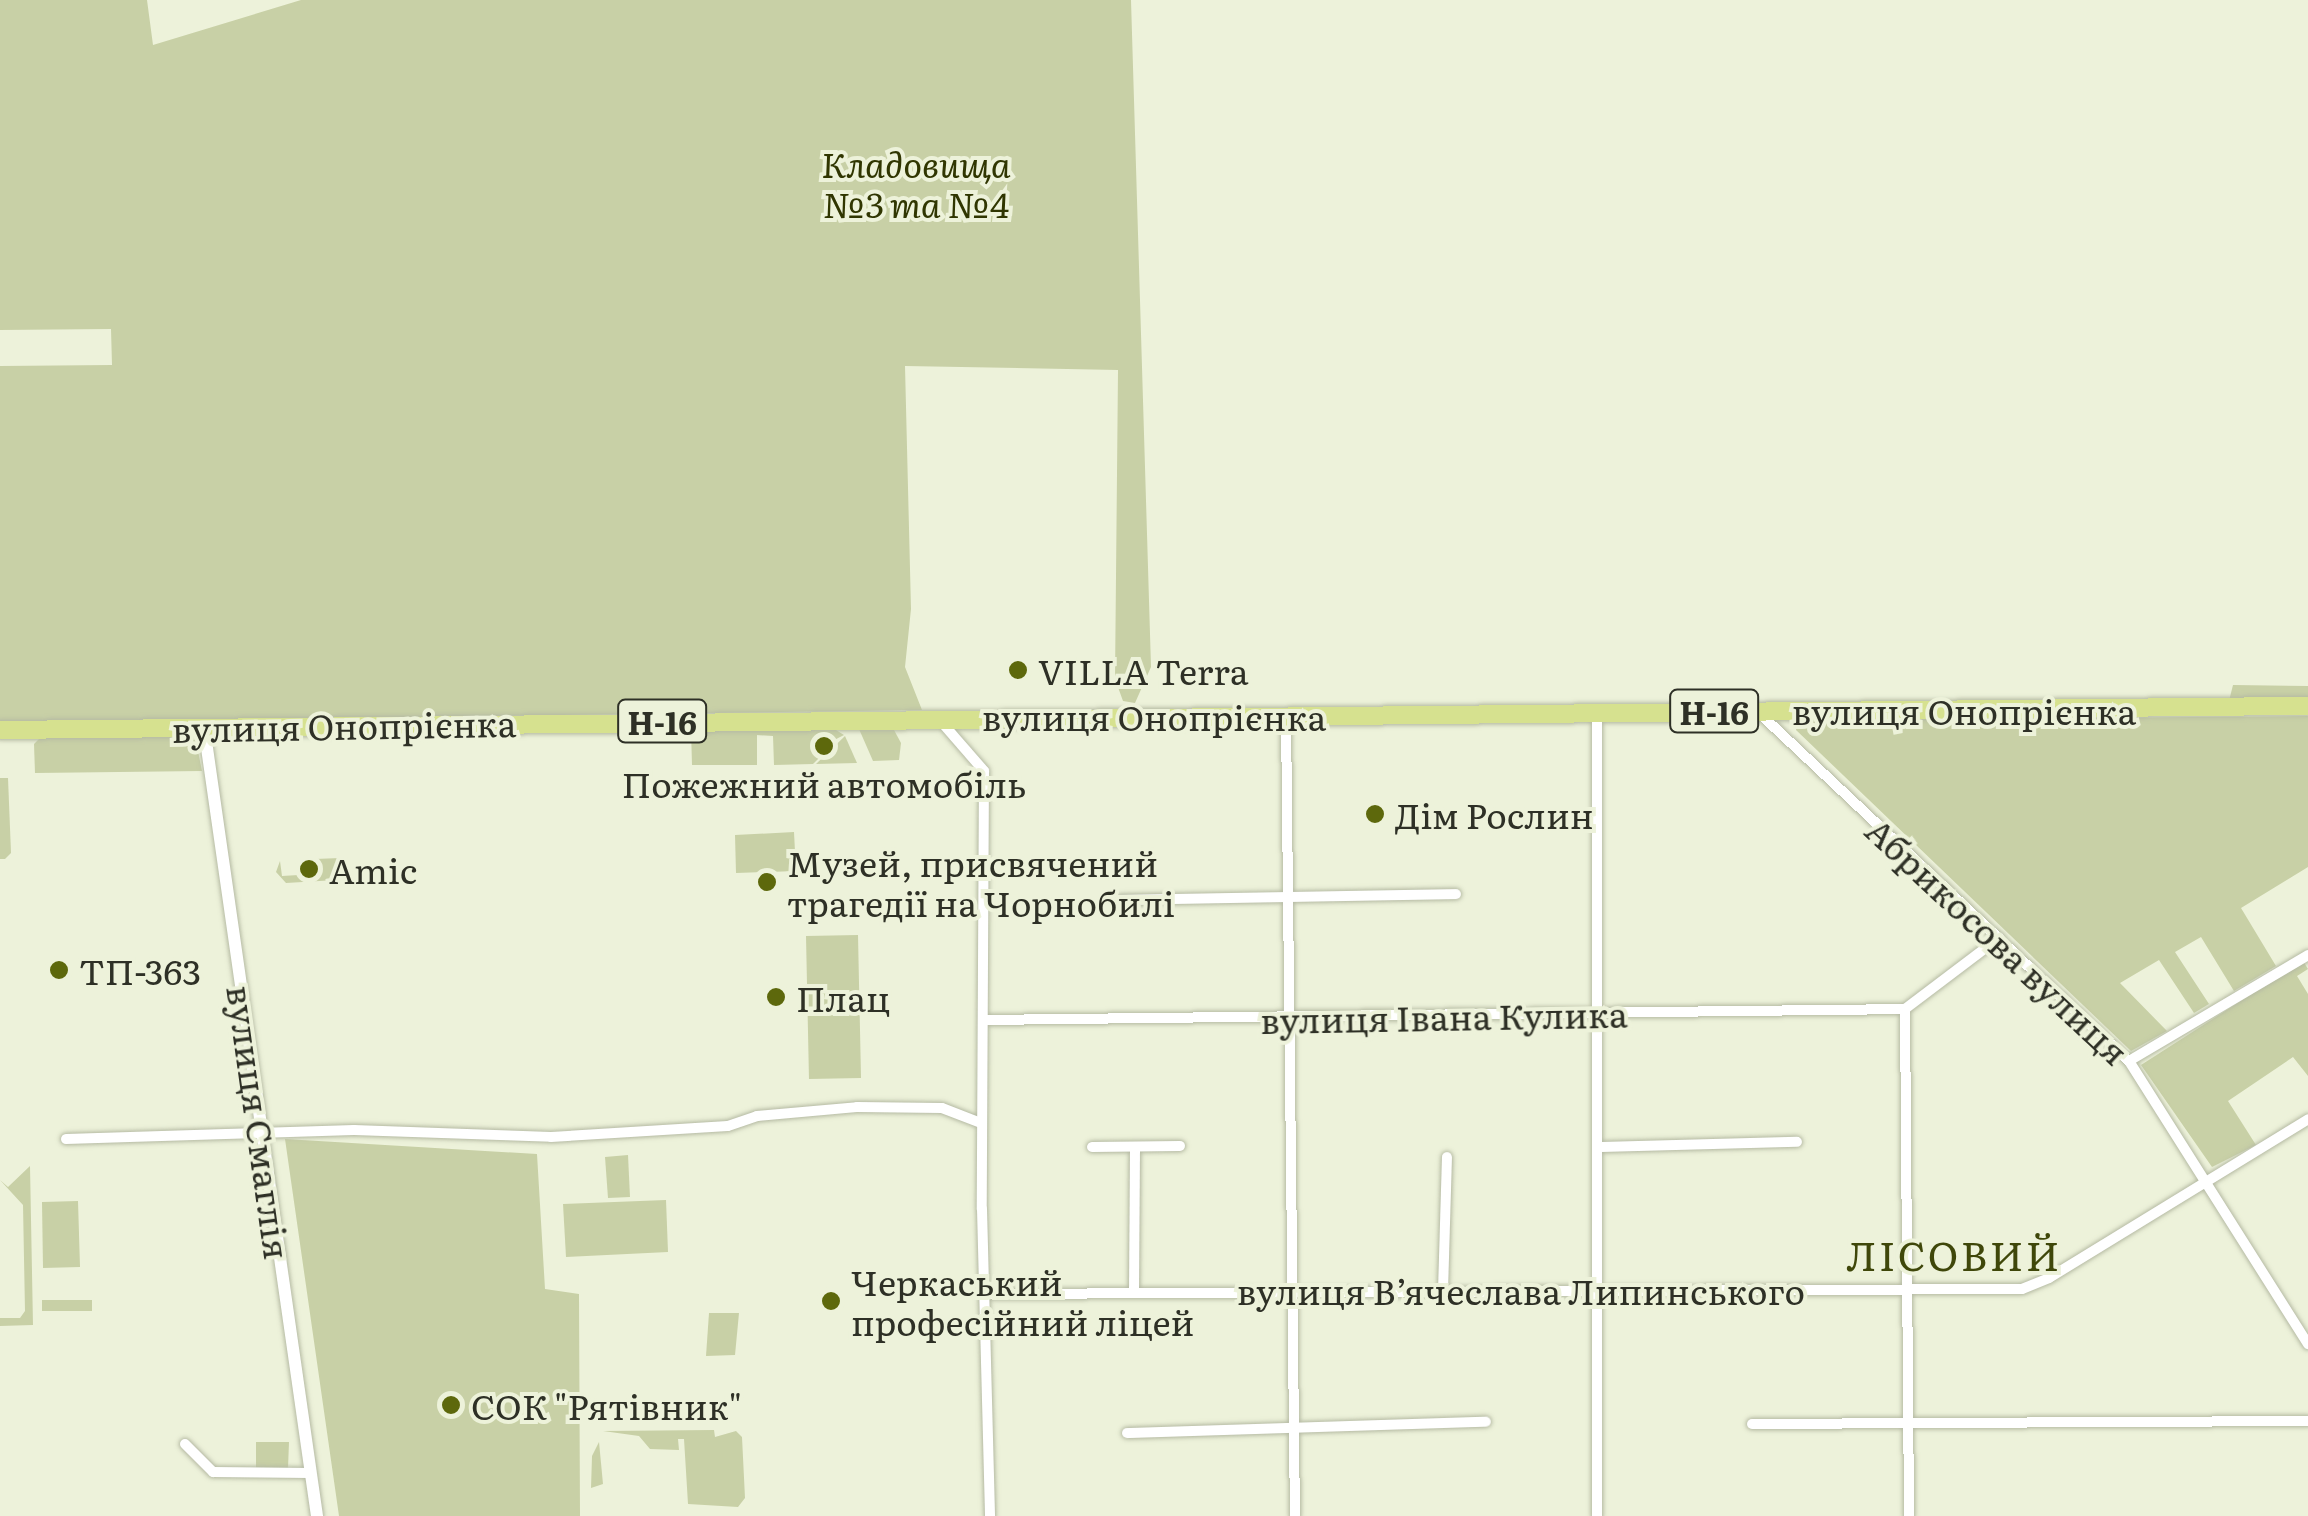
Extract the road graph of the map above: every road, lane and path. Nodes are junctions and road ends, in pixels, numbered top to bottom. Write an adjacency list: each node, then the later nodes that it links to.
1 (2308, 706): 2 (main road, вулиця Онопрієнка / Н-16)
2 (1756, 711): 3 (main road, вулиця Онопрієнка / Н-16); 11 (street, Абрикосова вулиця)
3 (1597, 713): 4 (main road, вулиця Онопрієнка / Н-16); 14 (street)
4 (1286, 715): 5 (main road, вулиця Онопрієнка / Н-16); 10 (street)
5 (938, 717): 6 (main road, вулиця Онопрієнка / Н-16); 16 (street)
6 (204, 727): 7 (main road, вулиця Онопрієнка / Н-16); 20 (street, вулиця Смаглія)
7 (0, 730)
8 (1456, 894): 10 (street)
9 (1122, 900): 10 (street)
10 (1287, 901): 15 (street)
11 (1999, 938): 13 (street); 17 (street, Абрикосова вулиця)
12 (2308, 955): 17 (street)
13 (1905, 1009): 14 (street, вулиця Івана Кулика); 29 (street)
14 (1601, 1014): 15 (street, вулиця Івана Кулика); 24 (street)
15 (1287, 1018): 16 (street, вулиця Івана Кулика); 30 (street)
16 (982, 1020): 19 (street)
17 (2129, 1060): 28 (street, Абрикосова вулиця)
18 (2308, 1119): 28 (street, вулиця Вʼячеслава Липинського)
19 (982, 1123): 20 (street); 34 (street)
20 (262, 1133): 21 (street); 43 (street, вулиця Смаглія)
21 (66, 1139)
22 (1797, 1142): 24 (street)
23 (1180, 1146): 26 (street)
24 (1601, 1146): 32 (street)
25 (1092, 1147): 26 (street)
26 (1136, 1147): 33 (street)
27 (1447, 1157): 31 (street)
28 (2208, 1182): 29 (street, вулиця Вʼячеслава Липинського); 35 (street, Абрикосова вулиця)
29 (1912, 1287): 32 (street, вулиця Вʼячеслава Липинського); 38 (street)
30 (1290, 1290): 31 (street, вулиця Вʼячеслава Липинського); 33 (street, вулиця Вʼячеслава Липинського); 40 (street)
31 (1444, 1290): 32 (street, вулиця Вʼячеслава Липинського)
32 (1598, 1291): 47 (street)
33 (1134, 1292): 34 (street, вулиця Вʼячеслава Липинського)
34 (987, 1294): 45 (street)
35 (2308, 1344)
36 (2308, 1420): 38 (street)
37 (1486, 1422): 40 (street)
38 (1911, 1423): 39 (street); 48 (street)
39 (1752, 1424)
40 (1293, 1425): 41 (street); 46 (street)
41 (1126, 1433)
42 (185, 1444): 43 (street)
43 (310, 1473): 44 (street, вулиця Смаглія)
44 (317, 1516)
45 (990, 1516)
46 (1295, 1516)
47 (1598, 1516)
48 (1908, 1516)

